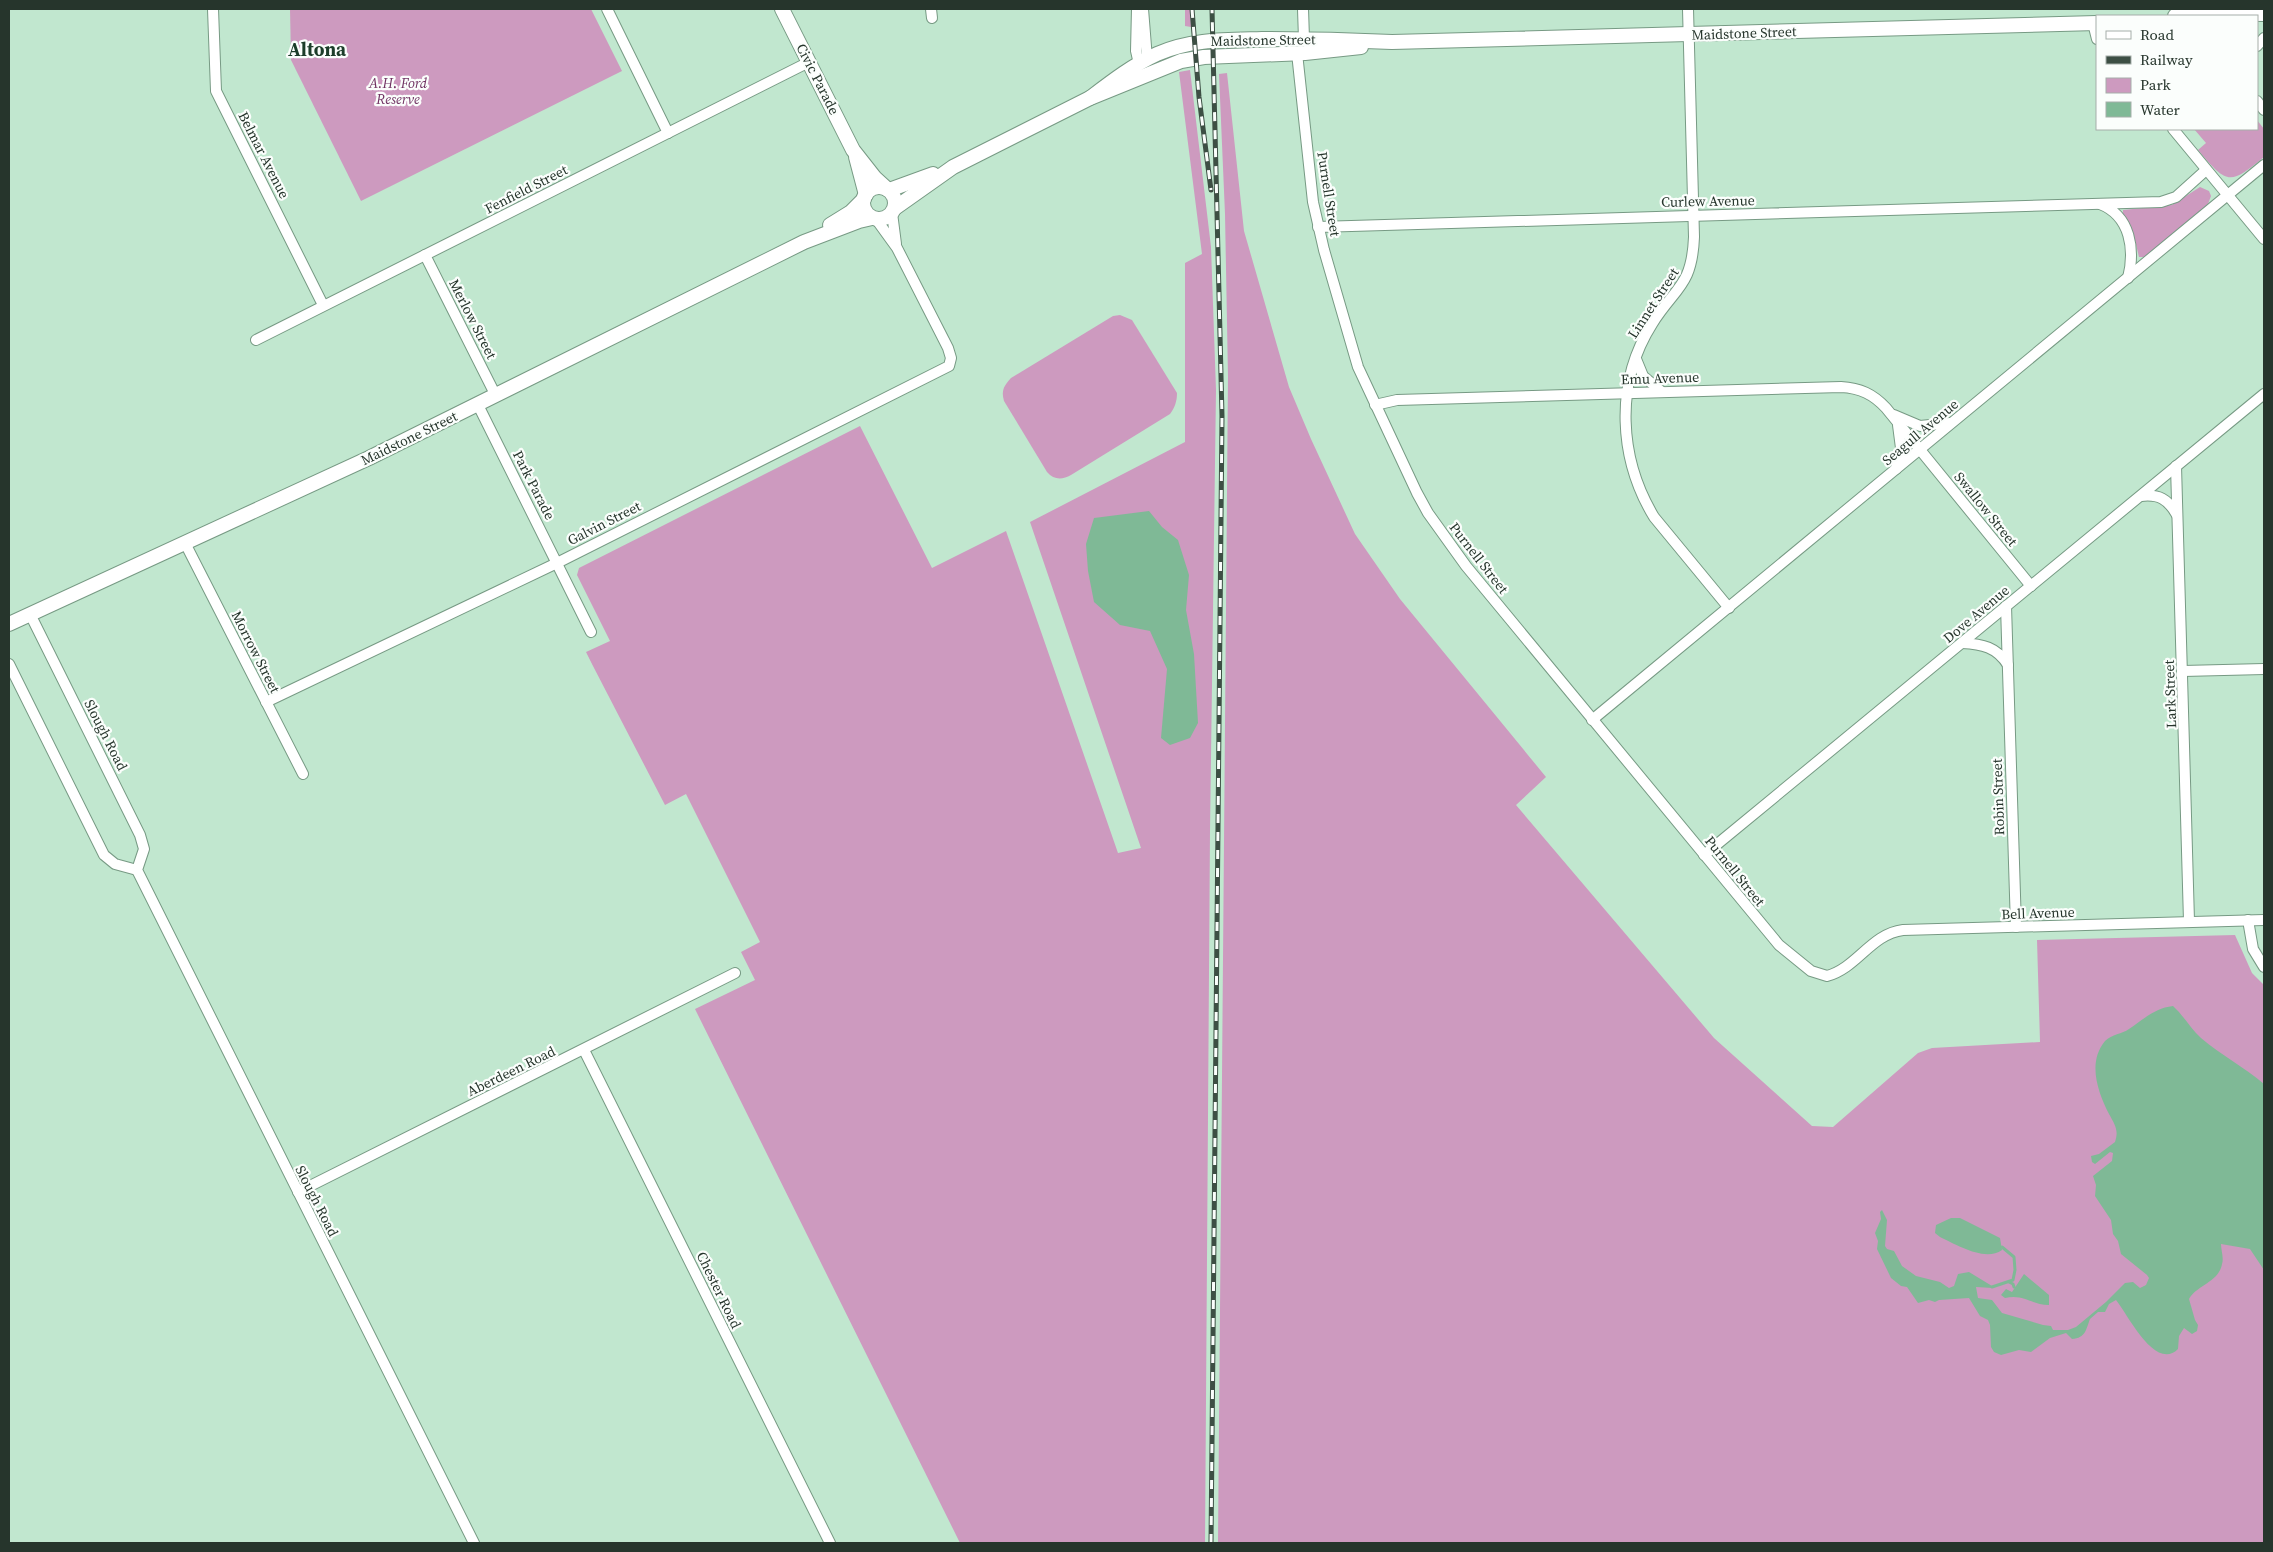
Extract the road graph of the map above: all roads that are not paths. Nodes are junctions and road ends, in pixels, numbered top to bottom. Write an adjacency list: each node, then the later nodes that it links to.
1 (213, 9): 39 (street, Belmar Avenue)
2 (607, 9): 21 (street)
3 (782, 9): 16 (main road, Civic Parade)
4 (1137, 9): 17 (street)
5 (1143, 9): 17 (street)
6 (1304, 9): 13 (street)
7 (1688, 9): 12 (street, Linnet Street)
8 (2177, 13): 9 (main road)
9 (2197, 13): 10 (main road)
10 (2264, 14)
11 (2095, 23): 12 (main road, Maidstone Street)
12 (1688, 34): 14 (main road, Maidstone Street); 31 (street, Linnet Street)
13 (1304, 39): 14 (main road, Maidstone Street); 15 (main road); 17 (main road, Maidstone Street)
14 (1392, 42): 15 (main road, Maidstone Street)
15 (1297, 53): 18 (main road, Maidstone Street); 33 (street, Purnell Street)
16 (809, 62): 21 (street, Fenfield Street); 22 (main road, Civic Parade)
17 (1143, 62): 18 (main road); 19 (main road, Maidstone Street)
18 (1148, 75): 19 (main road, Maidstone Street)
19 (1090, 98): 24 (main road, Maidstone Street)
20 (2173, 130): 25 (street)
21 (668, 133): 37 (street, Fenfield Street)
22 (853, 150): 26 (main road, Civic Parade); 28 (main road, Civic Parade)
23 (2264, 165): 27 (street, Seagull Avenue)
24 (953, 167): 26 (main road, Maidstone Street); 30 (main road, Maidstone Street)
25 (2206, 170): 27 (street); 29 (street, Curlew Avenue)
26 (888, 189): 28 (main road); 30 (main road)
27 (2228, 195): 34 (street); 38 (street, Seagull Avenue)
28 (865, 197): 32 (main road); 35 (main road, Maidstone Street)
29 (2099, 204): 31 (street, Curlew Avenue); 38 (street)
30 (894, 211): 32 (main road); 36 (street)
31 (1694, 215): 33 (street, Curlew Avenue); 41 (street, Linnet Street)
32 (874, 218): 35 (main road, Maidstone Street); 36 (street)
33 (1318, 226): 47 (street, Purnell Street)
34 (2264, 239)
35 (804, 242): 45 (main road, Maidstone Street)
36 (897, 248): 56 (street, Galvin Street)
37 (424, 255): 39 (street, Fenfield Street); 45 (street, Merlow Street)
38 (2128, 278): 49 (street, Seagull Avenue)
39 (323, 305): 40 (street, Fenfield Street)
40 (256, 340)
41 (1636, 359): 42 (street); 43 (street, Linnet Street)
42 (1662, 392): 43 (street, Emu Avenue); 48 (street, Emu Avenue)
43 (1627, 393): 47 (street, Emu Avenue); 59 (street, Linnet Street)
44 (2264, 394): 51 (street, Dove Avenue)
45 (496, 396): 46 (main road, Maidstone Street)
46 (478, 405): 55 (main road, Maidstone Street); 56 (street, Park Parade)
47 (1375, 405): 69 (street, Purnell Street)
48 (1891, 414): 49 (street); 50 (street, Emu Avenue); 52 (street)
49 (1952, 422): 50 (street, Seagull Avenue)
50 (1920, 450): 52 (street, Seagull Avenue); 57 (street, Swallow Street)
51 (2176, 466): 53 (street, Dove Avenue); 54 (street, Lark Street)
52 (1895, 470): 59 (street, Seagull Avenue)
53 (2141, 496): 54 (street); 57 (street, Dove Avenue)
54 (2178, 516): 67 (street, Lark Street)
55 (185, 543): 60 (main road, Maidstone Street); 68 (street, Morrow Street)
56 (557, 562): 62 (street, Park Parade); 68 (street, Galvin Street)
57 (2031, 586): 58 (street, Dove Avenue)
58 (2006, 606): 63 (street, Dove Avenue); 65 (street, Robin Street)
59 (1729, 608): 69 (street, Seagull Avenue)
60 (30, 614): 61 (main road, Maidstone Street); 72 (street, Slough Road)
61 (9, 624)
62 (591, 632)
63 (1962, 643): 65 (street); 71 (street, Dove Avenue)
64 (9, 664): 72 (street)
65 (2008, 666): 76 (street, Robin Street)
66 (2264, 669): 67 (street)
67 (2183, 671): 75 (street, Lark Street)
68 (266, 702): 70 (street, Morrow Street)
69 (1592, 720): 71 (street, Purnell Street)
70 (303, 774)
71 (1704, 855): 79 (street, Purnell Street)
72 (137, 870): 81 (street, Slough Road)
73 (2248, 920): 74 (street, Bell Avenue); 75 (street, Bell Avenue); 77 (street)
74 (2264, 920)
75 (2189, 921): 76 (street, Bell Avenue)
76 (2016, 927): 79 (street, Bell Avenue)
77 (2264, 967)
78 (735, 973): 80 (street, Aberdeen Road)
79 (1827, 976)
80 (584, 1050): 81 (street, Aberdeen Road); 83 (street, Chester Road)
81 (298, 1192): 82 (street, Slough Road)
82 (474, 1543)
83 (830, 1543)

